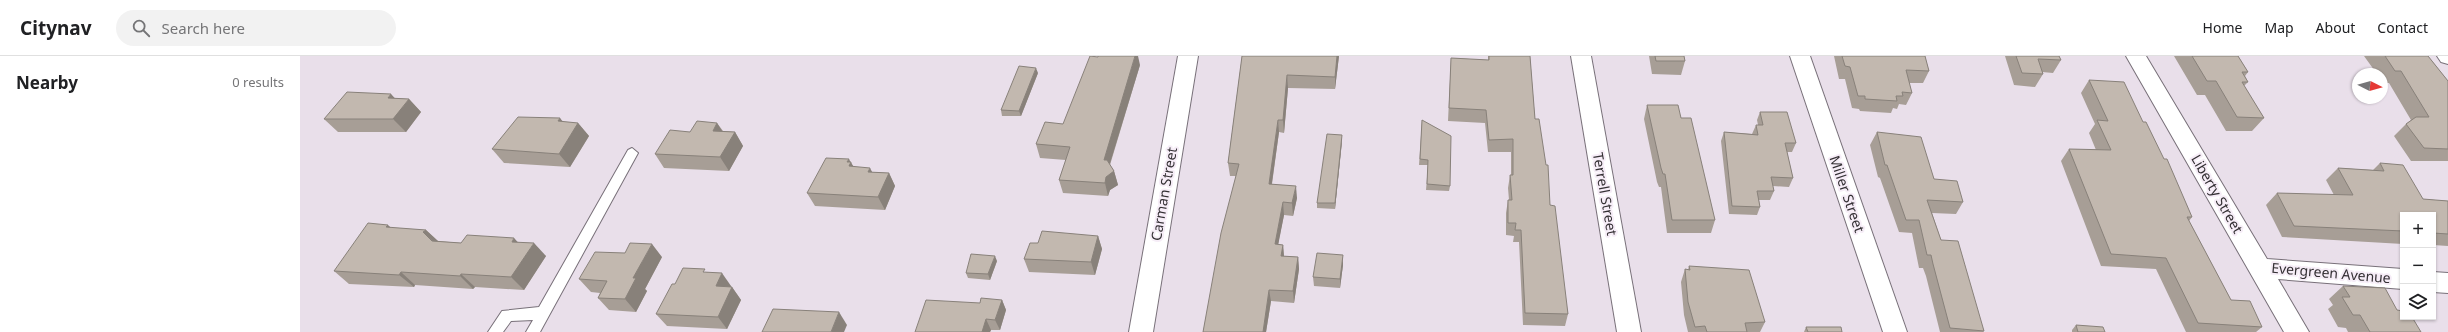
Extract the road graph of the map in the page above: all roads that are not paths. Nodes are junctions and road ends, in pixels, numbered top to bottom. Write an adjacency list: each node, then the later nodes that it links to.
1 (1188, 56): 13 (street, Carman Street)
2 (1581, 56): 14 (street, Terrell Street)
3 (1800, 56): 15 (street, Miller Street)
4 (2136, 56): 6 (street, Liberty Street)
5 (632, 153): 10 (lane)
6 (2260, 268): 7 (street, Evergreen Avenue); 16 (street, Liberty Street)
7 (2400, 279)
8 (2436, 282): 9 (street)
9 (2448, 283)
10 (544, 313): 11 (lane); 12 (lane)
11 (495, 332)
12 (533, 332)
13 (1141, 332)
14 (1629, 332)
15 (1895, 332)
16 (2297, 332)

